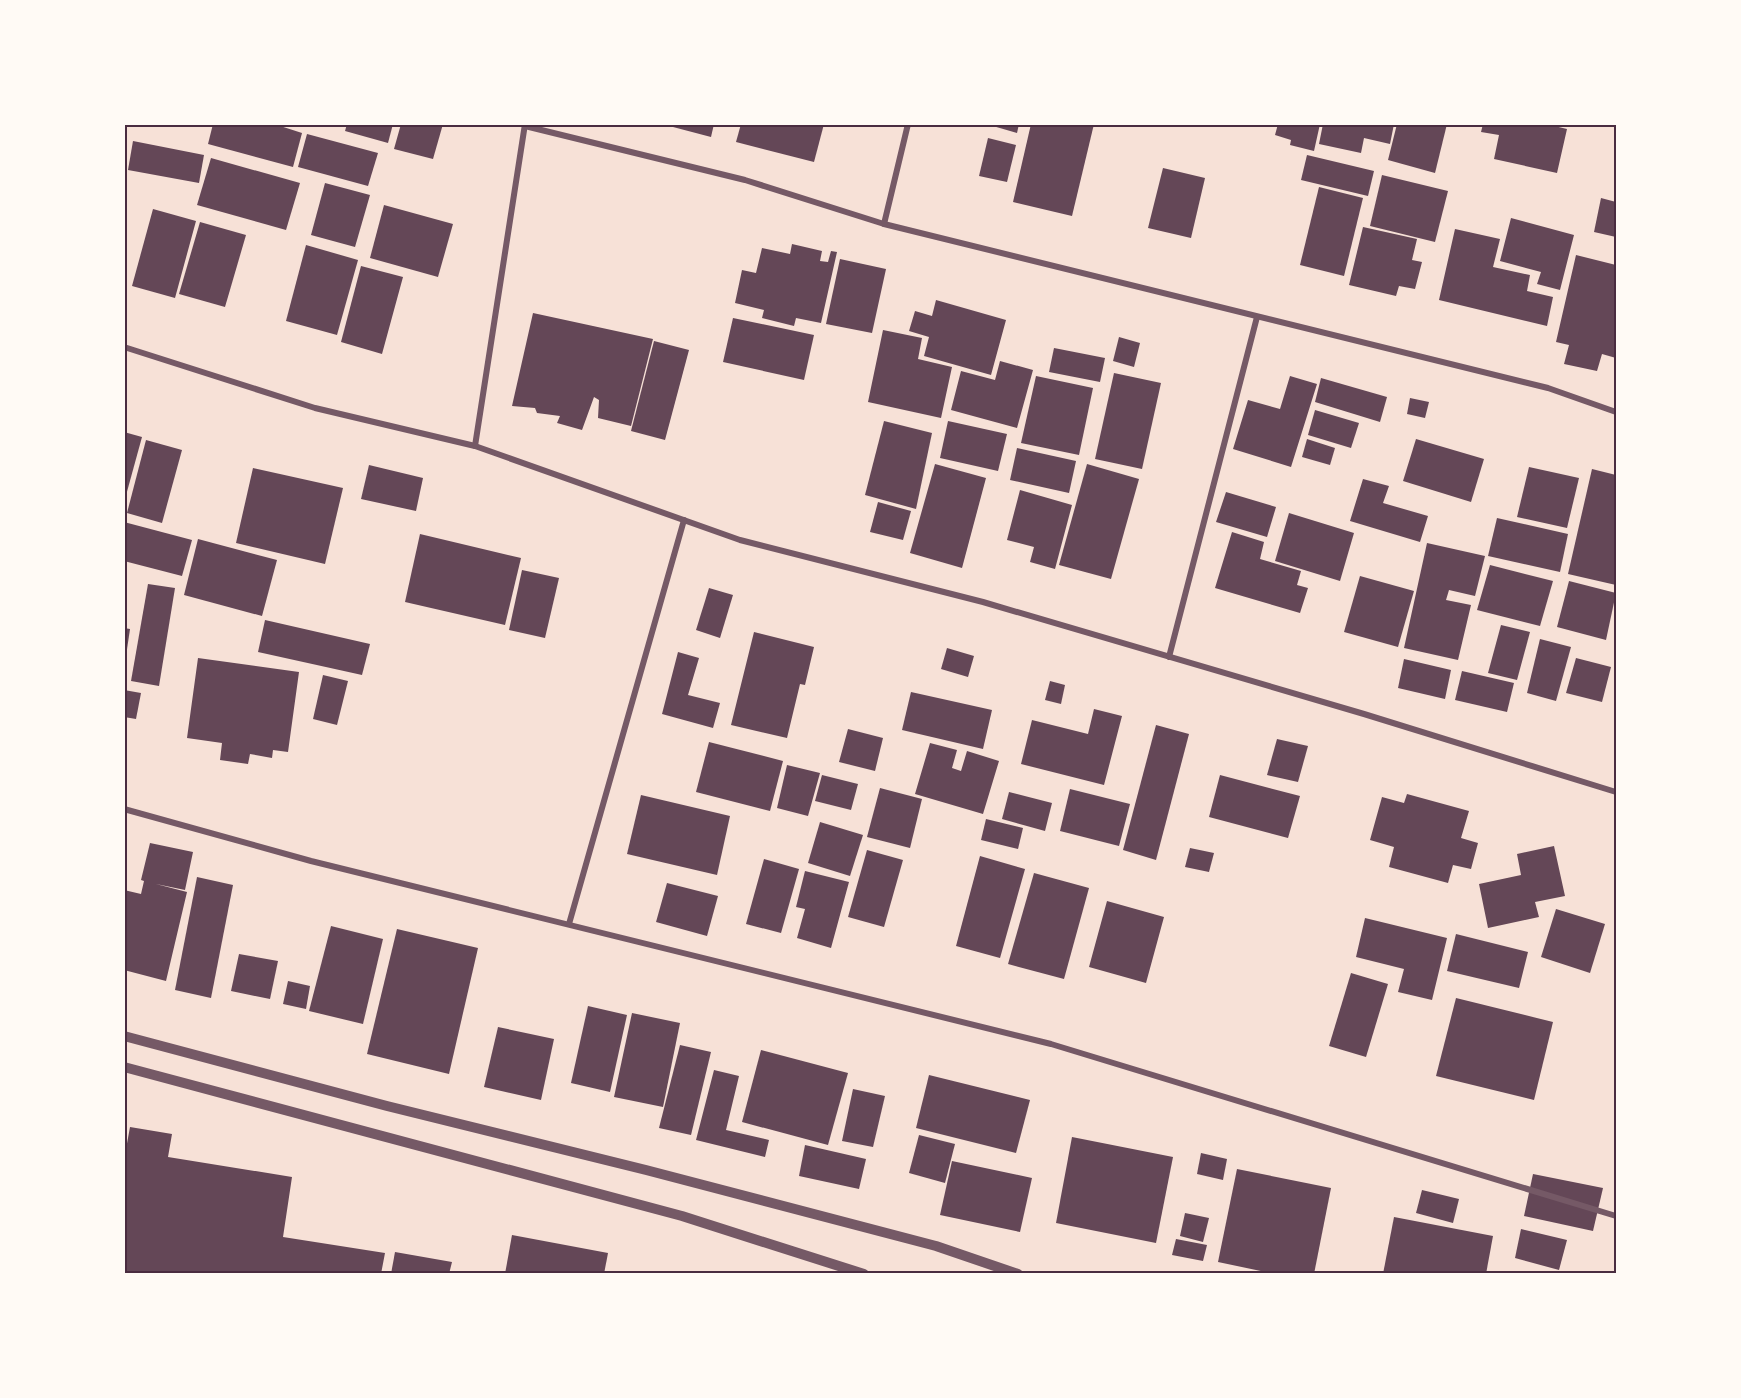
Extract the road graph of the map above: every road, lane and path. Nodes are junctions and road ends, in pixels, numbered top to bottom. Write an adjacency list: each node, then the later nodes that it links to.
1 (908, 124): 3 (street)
2 (525, 125): 3 (street); 7 (street)
3 (884, 224): 4 (street)
4 (1257, 317): 6 (street); 9 (street)
5 (124, 346): 7 (street)
6 (1617, 412)
7 (475, 446): 8 (street)
8 (684, 520): 9 (street); 12 (street)
9 (1169, 657): 10 (street)
10 (1617, 792)
11 (124, 808): 12 (street)
12 (569, 924): 15 (street)
13 (124, 1036): 17 (street)
14 (124, 1066): 16 (street)
15 (1617, 1216)
16 (864, 1274)
17 (1018, 1274)

